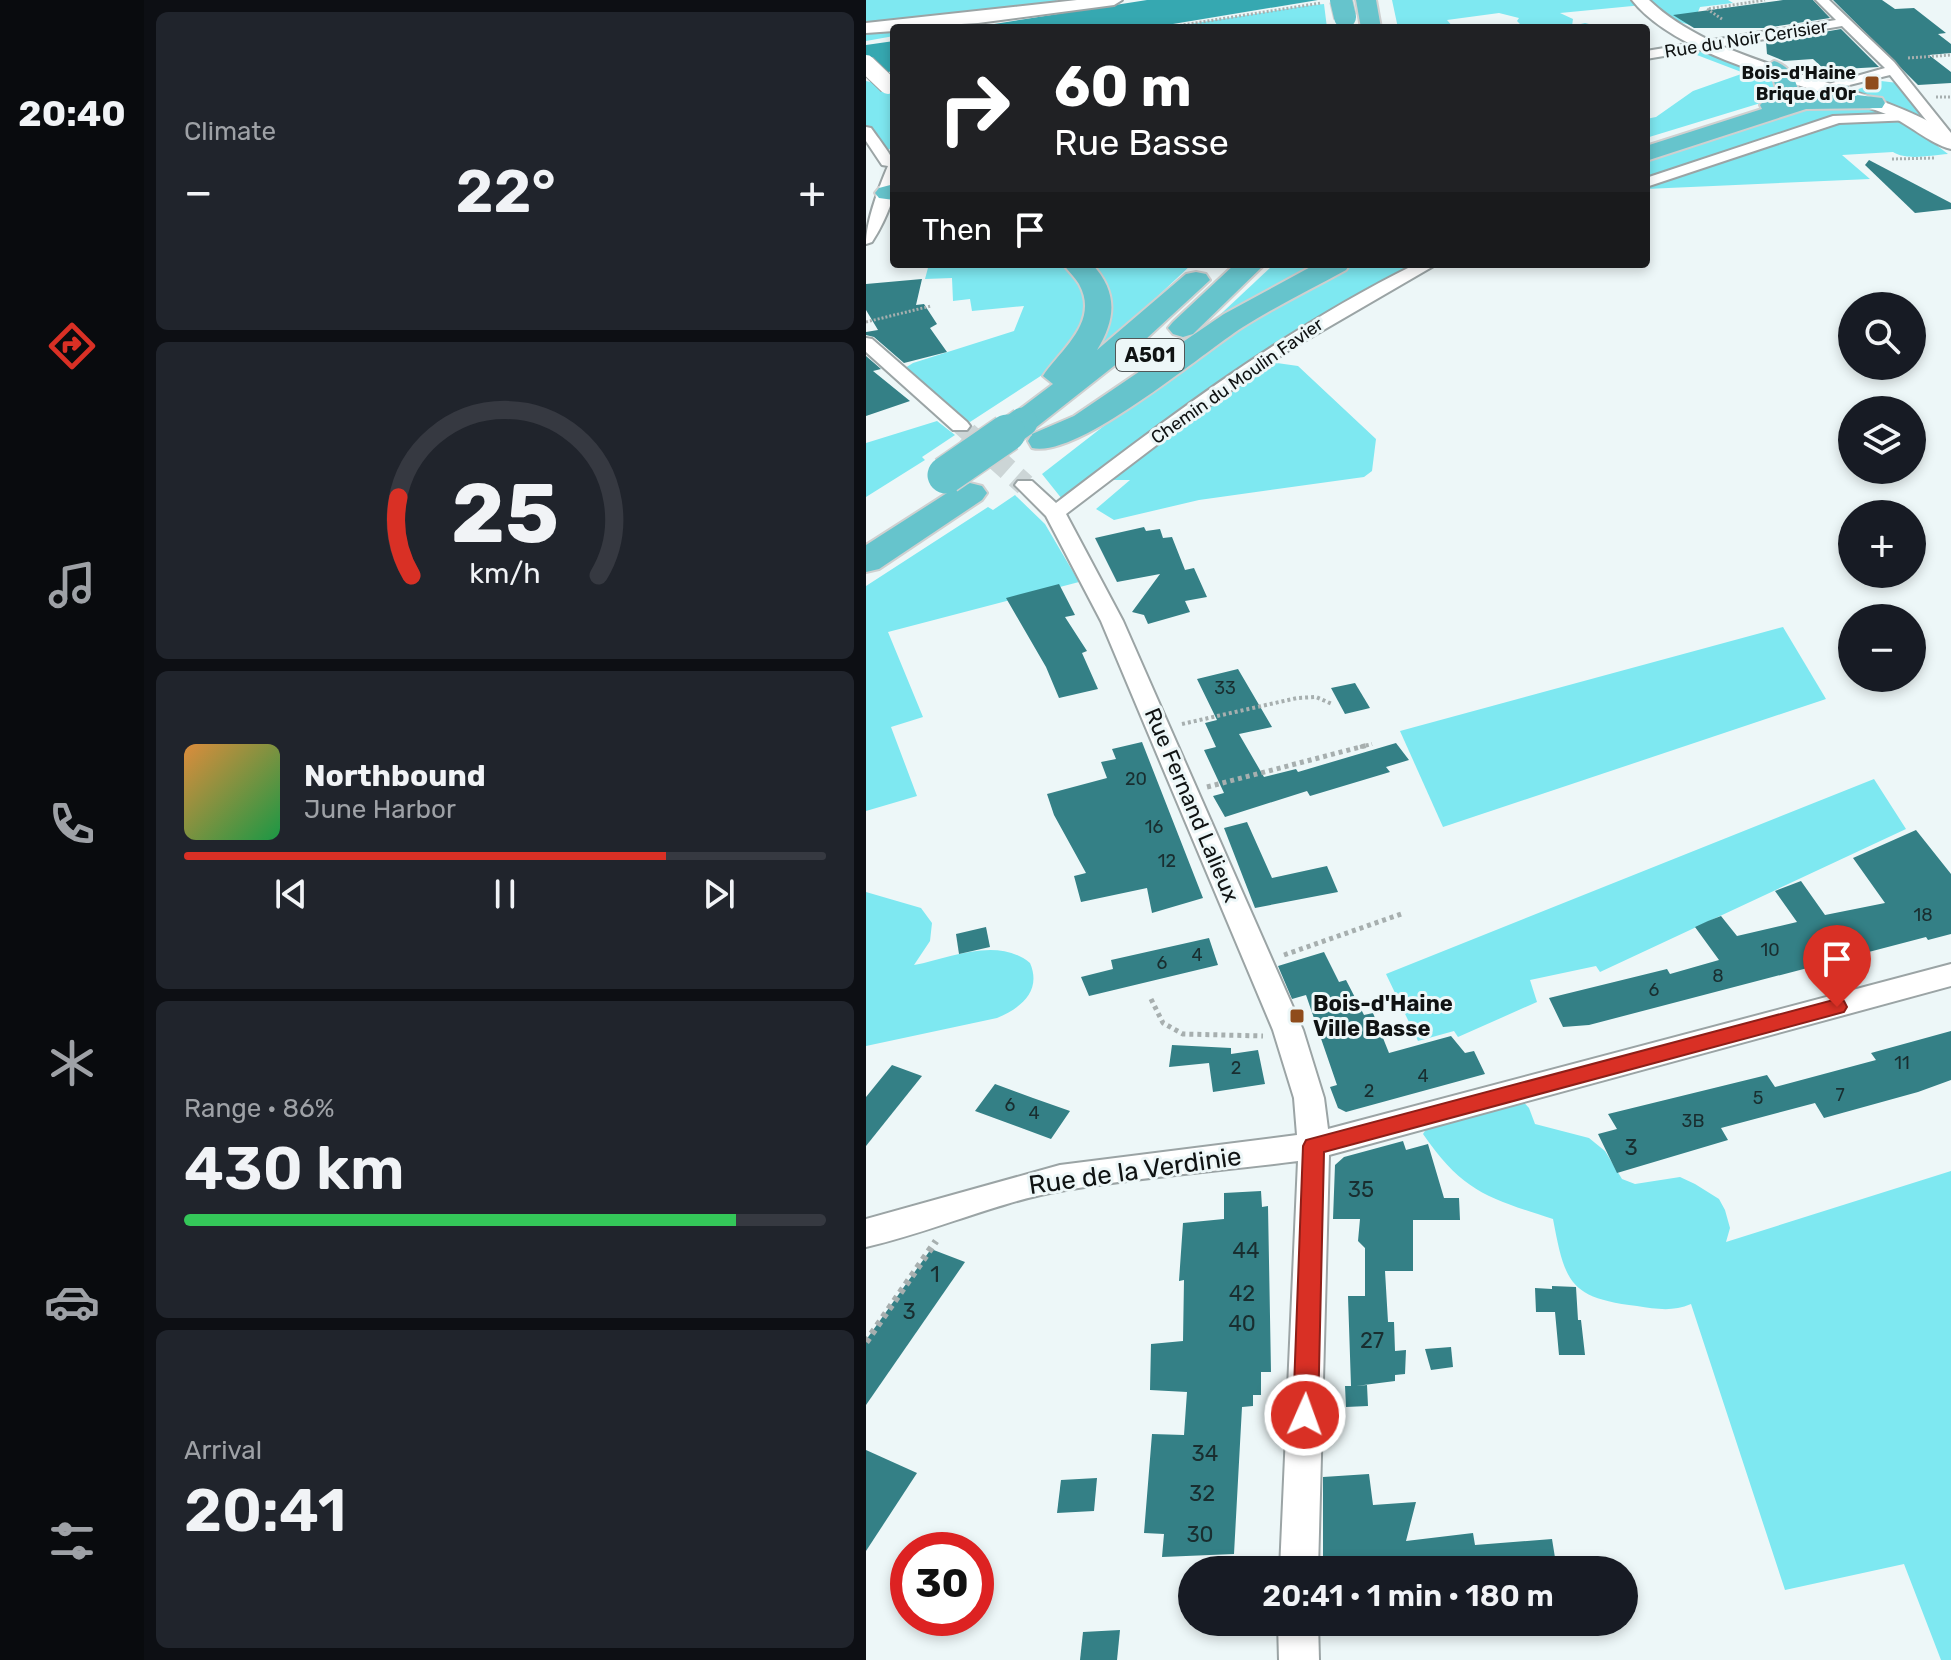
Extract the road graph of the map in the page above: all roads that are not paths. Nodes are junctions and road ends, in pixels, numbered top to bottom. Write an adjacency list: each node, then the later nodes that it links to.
1 (1114, 0): 5 (street)
2 (1640, 0): 8 (street)
3 (1822, 0): 4 (street)
4 (1846, 22): 8 (street, Rue du Noir Cerisier); 11 (street)
5 (911, 24)
6 (890, 26): 7 (street)
7 (866, 28)
8 (1707, 45): 9 (street, Rue du Noir Cerisier); 12 (street)
9 (1650, 54)
10 (866, 64): 13 (street, bridge)
11 (1888, 65): 14 (street); 21 (street)
12 (1774, 68): 14 (street); 16 (highway)
13 (890, 89)
14 (1835, 89): 15 (street); 16 (highway); 17 (highway)
15 (1874, 103): 17 (highway); 18 (street)
16 (1771, 105): 20 (highway)
17 (1798, 105): 22 (highway)
18 (1908, 117): 21 (street); 27 (street)
19 (866, 131): 24 (street)
20 (1650, 143)
21 (1948, 147)
22 (1650, 153)
23 (866, 167): 25 (street)
24 (890, 173)
25 (890, 175)
26 (890, 179): 28 (street)
27 (1650, 182)
28 (866, 239)
29 (1081, 268): 36 (highway)
30 (1208, 268): 36 (highway, A501)
31 (1247, 268): 36 (highway, A501)
32 (1329, 268): 36 (highway)
33 (1420, 268): 39 (street, Chemin du Moulin Favier)
34 (866, 343): 35 (street)
35 (960, 426)
36 (1033, 431): 37 (highway, A501)
37 (958, 484): 40 (highway, A501); 41 (highway, A501)
38 (1025, 485): 39 (street, Rue Fernand Lalieux)
39 (1055, 513): 43 (street, Rue Fernand Lalieux)
40 (866, 526)
41 (866, 561)
42 (1951, 975): 43 (street, Rue de la Verdinie)
43 (1314, 1146): 44 (street, Rue de la Verdinie); 45 (street, Rue Fernand Lalieux)
44 (866, 1233)
45 (1299, 1556)
46 (1298, 1636): 47 (street)
47 (1299, 1660)

